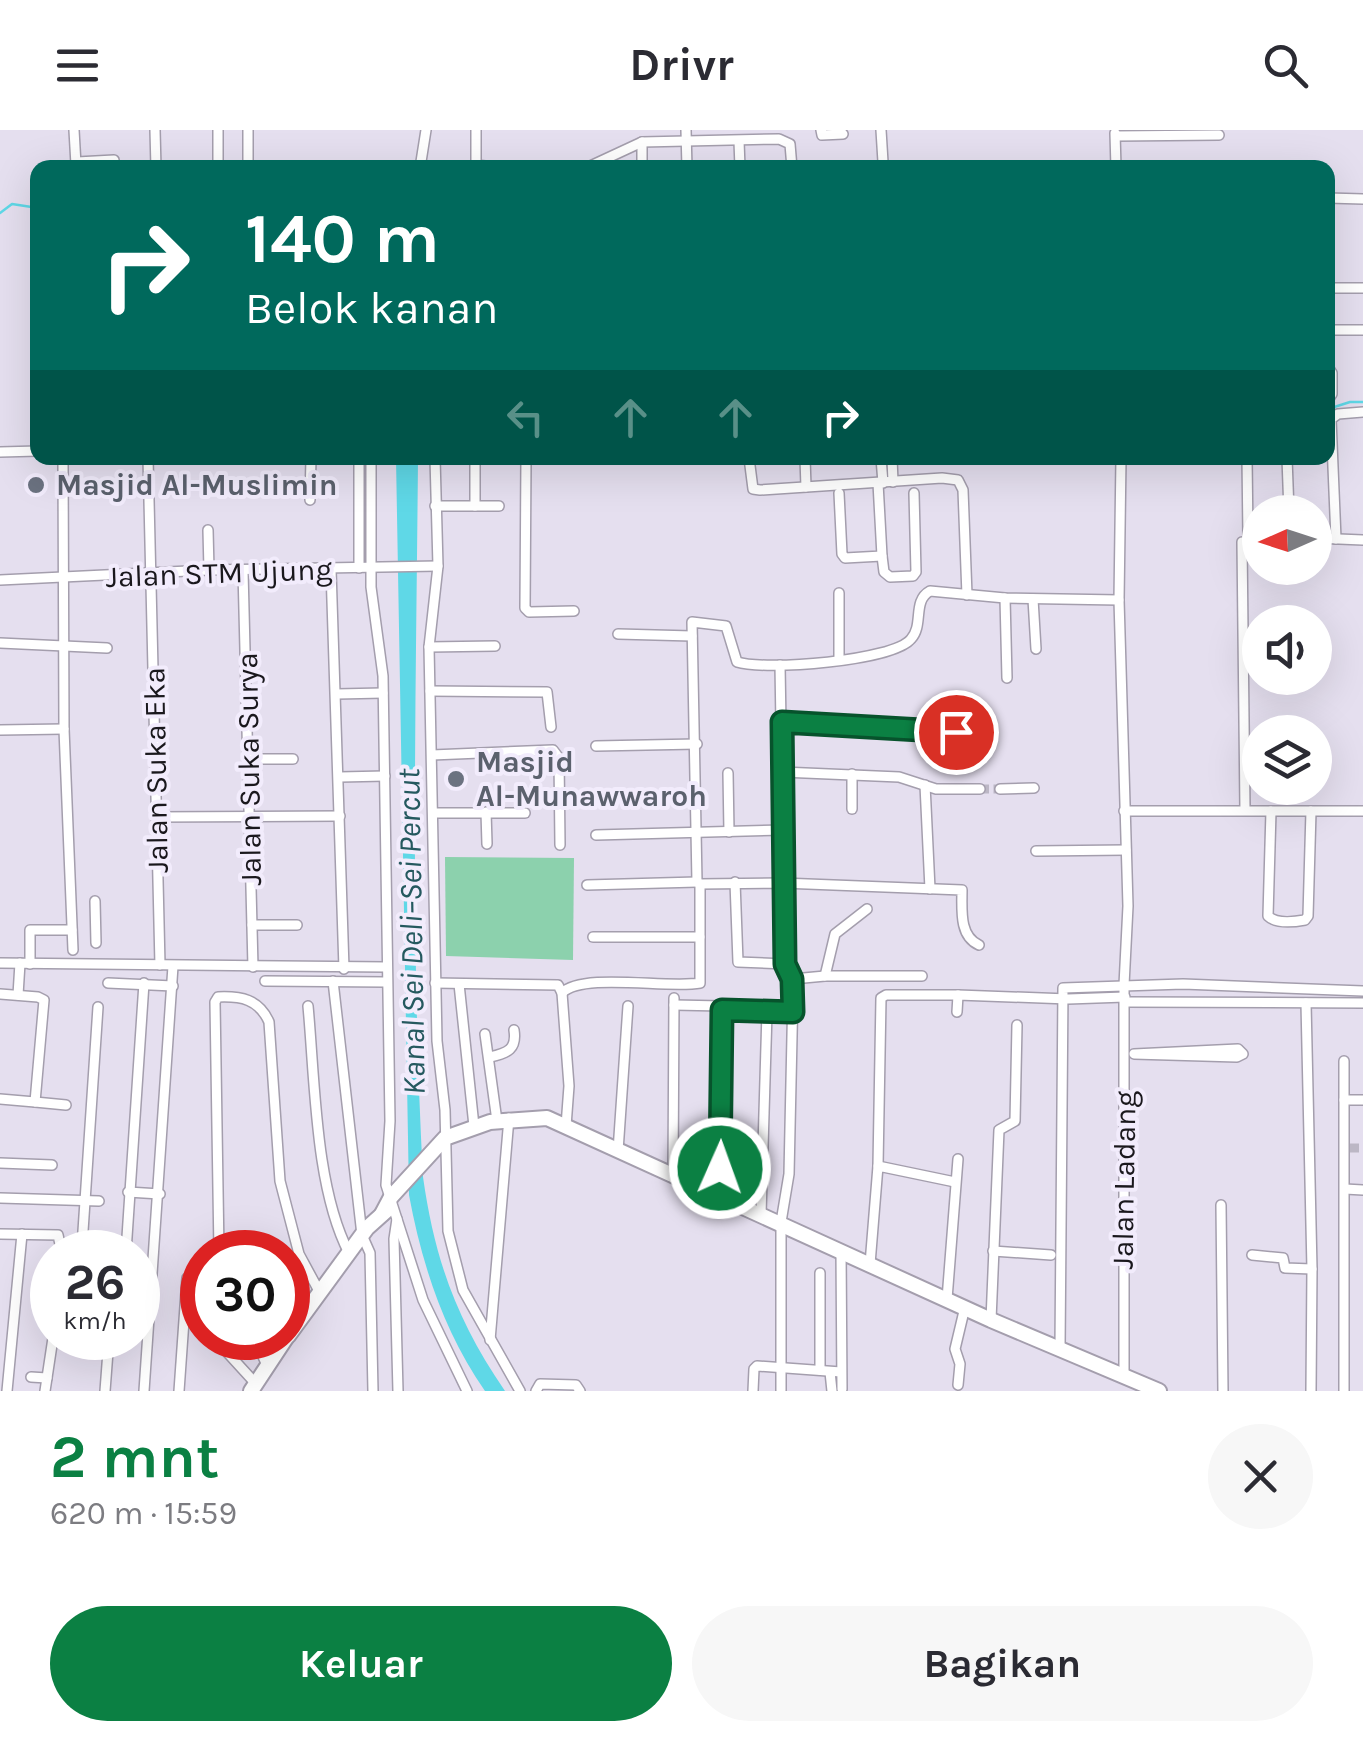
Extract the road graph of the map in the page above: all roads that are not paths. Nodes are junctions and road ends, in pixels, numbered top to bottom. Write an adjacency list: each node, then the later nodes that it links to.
1 (74, 130): 15 (street)
2 (155, 130): 16 (street)
3 (218, 130): 17 (street)
4 (248, 130): 18 (street)
5 (426, 130): 19 (street)
6 (476, 130): 20 (street)
7 (821, 130): 10 (street)
8 (882, 130): 24 (street)
9 (1116, 133): 11 (street); 25 (street)
10 (843, 134)
11 (1219, 135)
12 (686, 136): 13 (street); 14 (street)
13 (735, 137): 23 (street)
14 (642, 142): 21 (street); 22 (street)
15 (76, 160)
16 (156, 160)
17 (218, 160)
18 (248, 160)
19 (421, 160)
20 (476, 160)
21 (605, 160)
22 (642, 160)
23 (791, 160)
24 (882, 160)
25 (1116, 160)
26 (1335, 198): 27 (street)
27 (1363, 199)
28 (1335, 288): 29 (street)
29 (1363, 288)
30 (1363, 332): 31 (street)
31 (1335, 333)
32 (1363, 412): 33 (street)
33 (1335, 418)
34 (30, 451): 35 (street)
35 (0, 452)
36 (63, 465): 74 (street)
37 (148, 465): 73 (street, Jalan Suka Eka)
38 (311, 465): 58 (street)
39 (359, 465): 69 (street)
40 (370, 465): 68 (street)
41 (435, 465): 59 (street)
42 (476, 465): 60 (street)
43 (526, 465): 82 (street)
44 (750, 465): 53 (street)
45 (804, 465): 53 (street)
46 (882, 465): 52 (street)
47 (890, 465): 52 (street)
48 (1121, 465): 81 (street, Jalan Ladang)
49 (1247, 465): 56 (street)
50 (1287, 465): 57 (street)
51 (1330, 465): 64 (street)
52 (885, 483): 53 (street); 66 (street); 78 (street)
53 (806, 487)
54 (839, 493): 66 (street)
55 (914, 493): 66 (street)
56 (1247, 495)
57 (1288, 495)
58 (310, 500)
59 (435, 506): 60 (street); 67 (street)
60 (475, 506): 61 (street)
61 (500, 506)
62 (208, 530): 70 (street)
63 (1332, 540): 64 (street)
64 (1336, 540): 65 (street)
65 (1363, 540)
66 (882, 556)
67 (435, 566): 68 (street, Jalan STM Ujung); 88 (street)
68 (372, 567): 69 (street, Jalan STM Ujung); 95 (street)
69 (359, 568): 71 (street, Jalan STM Ujung)
70 (209, 570): 72 (street, Jalan STM Ujung); 73 (street, Jalan STM Ujung)
71 (331, 570): 72 (street, Jalan STM Ujung); 96 (street)
72 (243, 571): 105 (street, Jalan Suka Surya)
73 (151, 574): 74 (street, Jalan STM Ujung); 126 (street, Jalan Suka Eka)
74 (64, 579): 75 (street, Jalan STM Ujung); 86 (street)
75 (0, 580)
76 (1243, 585): 117 (street)
77 (839, 593): 91 (street)
78 (967, 594): 79 (street); 91 (street)
79 (1005, 598): 80 (street); 93 (street)
80 (1033, 599): 81 (street); 90 (street)
81 (1119, 600): 118 (street, Jalan Ladang)
82 (574, 611)
83 (618, 634): 84 (street)
84 (692, 636): 92 (street); 102 (street)
85 (0, 643): 86 (street)
86 (66, 645): 89 (street); 99 (street)
87 (495, 646): 88 (street)
88 (429, 647): 94 (street)
89 (107, 648)
90 (1036, 650)
91 (839, 659): 92 (street)
92 (780, 665): 97 (street)
93 (1007, 678)
94 (430, 691): 98 (street); 104 (street)
95 (383, 693): 96 (street); 110 (street)
96 (337, 694): 111 (street)
97 (782, 722): 101 (street); 108 (street)
98 (551, 728)
99 (64, 729): 100 (street); 146 (street)
100 (0, 730)
101 (956, 732)
102 (696, 744): 103 (street); 130 (street)
103 (596, 746)
104 (432, 754): 123 (street); 133 (street)
105 (250, 759): 106 (street); 125 (street, Jalan Suka Surya)
106 (292, 759)
107 (728, 772): 129 (street)
108 (782, 772): 109 (street); 128 (street)
109 (852, 774): 112 (street); 116 (street)
110 (385, 776): 111 (street); 157 (street)
111 (340, 777): 127 (street)
112 (925, 784): 114 (street); 140 (street)
113 (1034, 788): 115 (street)
114 (980, 789)
115 (1000, 789)
116 (852, 808)
117 (1246, 810): 118 (street); 119 (street)
118 (1124, 811): 134 (street, Jalan Ladang)
119 (1271, 811): 122 (street); 122 (street)
120 (1363, 811): 122 (street)
121 (486, 812): 123 (street); 124 (street); 132 (street)
122 (1311, 812)
123 (433, 813): 169 (street)
124 (524, 813)
125 (250, 815): 126 (street); 127 (street); 145 (street, Jalan Suka Surya)
126 (156, 816): 155 (street, Jalan Suka Eka)
127 (340, 816): 159 (street)
128 (782, 830): 129 (street); 138 (street)
129 (729, 832): 130 (street)
130 (698, 834): 131 (street); 137 (street)
131 (596, 835)
132 (487, 844)
133 (560, 846)
134 (1126, 850): 135 (street); 172 (street, Jalan Ladang)
135 (1036, 851)
136 (735, 882): 137 (street); 138 (street); 154 (street)
137 (699, 883): 139 (street); 148 (street)
138 (782, 883): 140 (street); 154 (street)
139 (586, 885)
140 (930, 889): 150 (street)
141 (96, 901): 143 (street)
142 (867, 909): 160 (street)
143 (96, 924): 146 (street); 149 (street)
144 (297, 924): 145 (street)
145 (252, 925): 158 (street, Jalan Suka Surya)
146 (72, 928): 151 (street); 153 (street)
147 (592, 936): 148 (street)
148 (700, 937): 168 (street)
149 (96, 943)
150 (980, 944)
151 (73, 950)
152 (0, 963): 153 (street)
153 (25, 964): 155 (street); 176 (street)
154 (785, 964): 162 (street)
155 (160, 965): 156 (street)
156 (173, 966): 158 (street); 171 (street)
157 (386, 967): 159 (street); 165 (street)
158 (254, 968): 159 (street)
159 (344, 969)
160 (825, 976): 161 (street); 162 (street)
161 (922, 976)
162 (792, 979): 188 (street)
163 (264, 981): 164 (street)
164 (333, 981): 165 (street); 234 (street)
165 (386, 982): 223 (street)
166 (108, 983): 167 (street)
167 (144, 983): 171 (street); 215 (street)
168 (700, 983): 174 (street); 182 (street)
169 (435, 984): 170 (street); 207 (street)
170 (460, 984): 174 (street); 205 (street)
171 (173, 986): 218 (street)
172 (1124, 986): 173 (street); 178 (street); 179 (street, Jalan Ladang)
173 (1363, 991)
174 (562, 993): 206 (street)
175 (0, 994): 176 (street)
176 (18, 995): 202 (street)
177 (958, 995): 178 (street); 189 (street); 212 (street)
178 (1064, 999): 179 (street); 250 (street)
179 (1126, 1000): 180 (street); 194 (street, Jalan Ladang)
180 (1306, 1003): 181 (street); 241 (street)
181 (1363, 1003)
182 (701, 1005): 186 (street); 213 (street)
183 (308, 1006): 237 (street)
184 (628, 1006): 208 (street)
185 (98, 1007): 221 (street)
186 (722, 1010): 187 (street); 219 (street)
187 (767, 1012): 188 (street); 197 (street)
188 (793, 1012): 198 (street)
189 (957, 1012)
190 (1017, 1025): 236 (street)
191 (514, 1030): 195 (street)
192 (485, 1034): 195 (street)
193 (1224, 1053): 194 (street)
194 (1130, 1054): 260 (street, Jalan Ladang)
195 (490, 1057): 204 (street)
196 (1344, 1061): 200 (street)
197 (766, 1086): 198 (street); 225 (street)
198 (790, 1086): 226 (street)
199 (0, 1098): 202 (street)
200 (1344, 1100): 201 (street); 216 (street)
201 (1363, 1100)
202 (35, 1102): 203 (street)
203 (66, 1105)
204 (503, 1120): 205 (main road); 206 (main road); 249 (street)
205 (474, 1126): 207 (main road)
206 (566, 1126): 208 (main road)
207 (442, 1148): 223 (main road); 249 (street)
208 (618, 1152): 213 (main road)
209 (958, 1159): 214 (street)
210 (0, 1163): 211 (street)
211 (52, 1164)
212 (878, 1166): 214 (street); 240 (street)
213 (673, 1176): 219 (main road)
214 (955, 1182): 245 (street)
215 (128, 1192): 218 (street); 228 (street)
216 (1345, 1192): 217 (street); 282 (street)
217 (1363, 1193)
218 (160, 1194): 270 (street)
219 (718, 1195): 225 (main road)
220 (0, 1198): 221 (street)
221 (83, 1200): 222 (street); 227 (street)
222 (100, 1202)
223 (392, 1205): 234 (main road); 273 (street); 274 (street)
224 (1222, 1206): 280 (street)
225 (761, 1214): 226 (main road)
226 (781, 1222): 235 (main road); 258 (street)
227 (82, 1230)
228 (127, 1230)
229 (219, 1230): 230 (street)
230 (293, 1230)
231 (0, 1234): 232 (street)
232 (22, 1234): 233 (street); 267 (street)
233 (30, 1234)
234 (362, 1235): 237 (main road); 272 (street)
235 (840, 1250): 240 (main road); 259 (street)
236 (993, 1251): 238 (street); 248 (street)
237 (349, 1253): 244 (main road)
238 (1051, 1255)
239 (1252, 1255): 241 (street)
240 (870, 1264): 245 (main road)
241 (1312, 1269): 281 (street)
242 (310, 1274): 244 (street)
243 (820, 1274): 259 (street)
244 (319, 1290): 246 (main road)
245 (947, 1299): 247 (main road)
246 (310, 1303)
247 (965, 1307): 248 (main road); 263 (street)
248 (990, 1320): 250 (main road)
249 (490, 1341): 275 (street)
250 (1060, 1348): 260 (main road)
251 (50, 1360): 262 (street)
252 (108, 1360): 269 (street)
253 (181, 1360): 271 (street)
254 (231, 1360): 264 (street)
255 (265, 1360): 257 (street)
256 (271, 1360): 257 (main road)
257 (268, 1365): 264 (main road)
258 (780, 1368): 259 (street); 265 (street); 278 (street)
259 (830, 1371): 266 (street)
260 (1124, 1374): 279 (main road)
261 (31, 1377): 262 (street)
262 (47, 1378): 268 (street)
263 (958, 1385)
264 (253, 1388)
265 (781, 1390)
266 (837, 1390)
267 (7, 1391)
268 (45, 1391)
269 (106, 1391)
270 (144, 1391)
271 (179, 1391)
272 (373, 1391)
273 (398, 1391)
274 (467, 1391)
275 (520, 1391)
276 (536, 1391): 277 (street)
277 (580, 1391)
278 (754, 1391)
279 (1159, 1391)
280 (1222, 1391)
281 (1311, 1391)
282 (1344, 1391)

